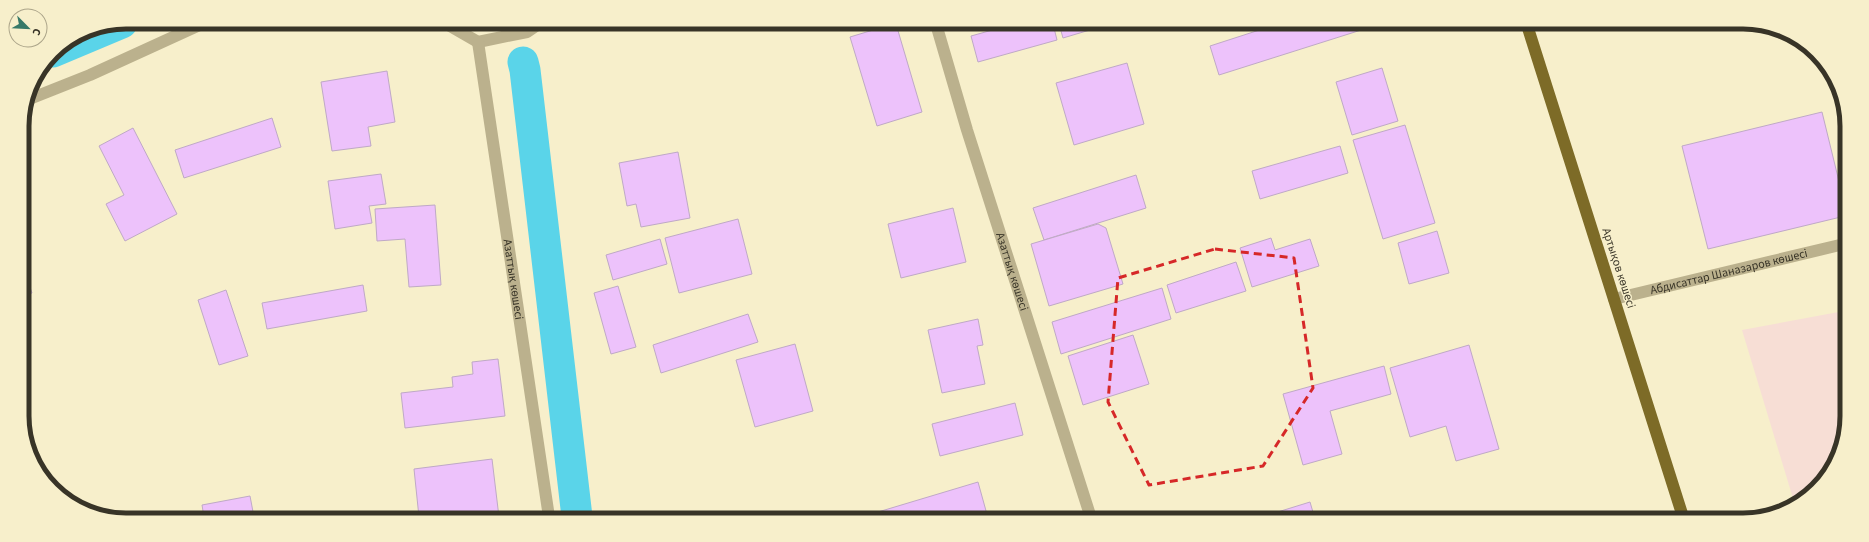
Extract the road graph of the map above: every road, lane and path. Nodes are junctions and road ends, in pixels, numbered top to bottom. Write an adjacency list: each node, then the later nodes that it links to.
1 (179, 29): 7 (street)
2 (455, 29): 6 (street)
3 (531, 29): 6 (street)
4 (937, 29): 11 (street, Азаттық көшесі)
5 (1528, 29): 9 (highway, Артықов көшесі)
6 (478, 42): 10 (street, Азаттық көшесі)
7 (33, 98)
8 (1840, 245): 9 (street, Абдисаттар Шаназаров көшесі)
9 (1614, 299): 12 (highway, Артықов көшесі)
10 (547, 513)
11 (1089, 513)
12 (1682, 513)

